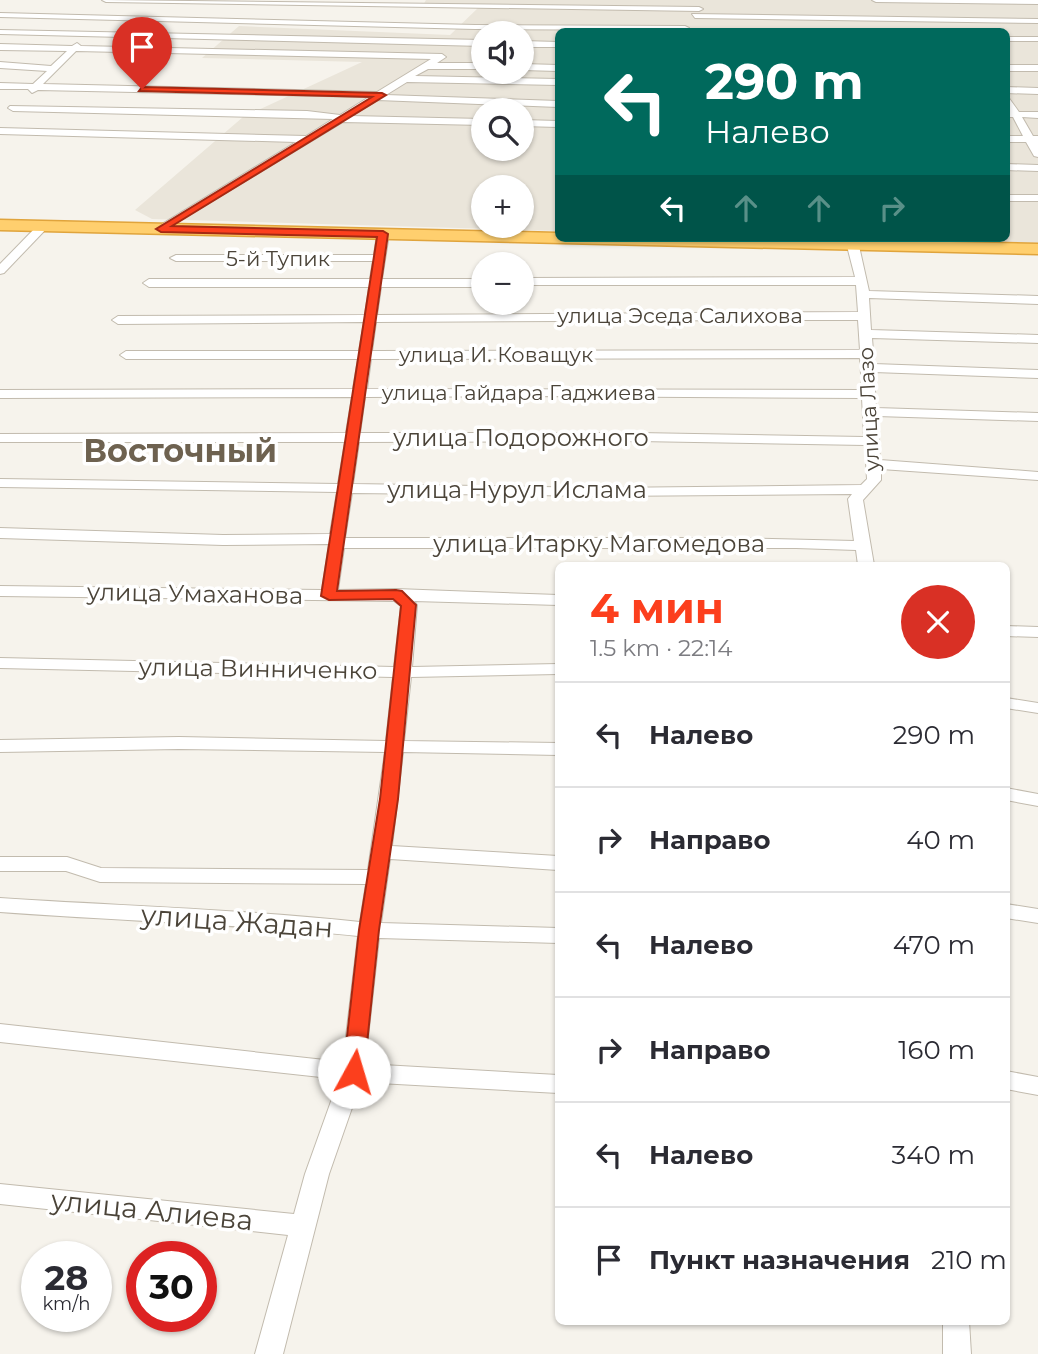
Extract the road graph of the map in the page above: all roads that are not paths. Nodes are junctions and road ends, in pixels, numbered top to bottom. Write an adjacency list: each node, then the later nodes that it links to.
1 (106, 0): 6 (street)
2 (704, 0): 7 (street)
3 (876, 0): 4 (street)
4 (949, 1): 5 (street); 9 (street)
5 (1038, 2)
6 (500, 4): 7 (street); 10 (street)
7 (697, 13): 9 (street); 15 (street)
8 (0, 15): 12 (street)
9 (961, 20): 11 (street); 16 (street)
10 (482, 21)
11 (1038, 21)
12 (471, 27)
13 (534, 28): 14 (street)
14 (555, 28)
15 (686, 28)
16 (966, 28)
17 (471, 31): 22 (street)
18 (0, 32): 19 (street)
19 (87, 34): 22 (street); 27 (street)
20 (1010, 39): 21 (street)
21 (1038, 39)
22 (458, 43): 23 (street); 28 (street)
23 (471, 43)
24 (534, 44): 25 (street)
25 (555, 45)
26 (0, 47): 27 (street)
27 (74, 49): 28 (street); 36 (street)
28 (442, 57): 30 (street)
29 (0, 65): 36 (street)
30 (428, 66): 31 (street); 37 (street)
31 (471, 66)
32 (534, 67): 33 (street)
33 (555, 68)
34 (1010, 68): 35 (street)
35 (1038, 68)
36 (52, 69): 40 (street)
37 (407, 79): 38 (street); 43 (street)
38 (555, 82)
39 (0, 86): 40 (street)
40 (36, 87): 43 (street); 45 (street)
41 (1010, 90): 42 (street)
42 (1038, 90)
43 (380, 96): 44 (street); 48 (street)
44 (555, 104)
45 (7, 114): 48 (street); 53 (street)
46 (1011, 114): 47 (street); 56 (street)
47 (1038, 114)
48 (344, 119): 49 (street); 54 (street)
49 (471, 122)
50 (534, 123): 51 (street)
51 (555, 124)
52 (0, 131): 53 (street)
53 (36, 132): 54 (street)
54 (310, 139): 64 (street)
55 (1010, 139): 56 (street)
56 (1034, 139): 57 (street)
57 (1038, 154)
58 (1010, 167): 59 (street)
59 (1038, 168)
60 (1010, 198): 61 (street)
61 (1038, 198)
62 (43, 226): 63 (highway); 64 (highway); 72 (street)
63 (2, 227)
64 (161, 229): 65 (highway)
65 (383, 234): 66 (highway); 71 (street)
66 (555, 237)
67 (802, 242): 68 (highway)
68 (853, 246): 69 (highway); 77 (street, улица Лазо)
69 (1038, 249)
70 (176, 258): 71 (street, 5-й Тупик)
71 (380, 258): 75 (street)
72 (0, 271)
73 (471, 282): 75 (street)
74 (534, 282): 77 (street)
75 (376, 283): 76 (street); 80 (street)
76 (149, 284)
77 (862, 288): 78 (street); 79 (street, улица Лазо)
78 (1038, 300)
79 (863, 316): 80 (street, улица Эседа Салихова); 82 (street, улица Лазо)
80 (368, 319): 81 (street, улица Эседа Салихова); 85 (street)
81 (118, 320)
82 (864, 334): 83 (street); 86 (street, улица Лазо)
83 (1038, 339)
84 (127, 355): 85 (street, улица И. Коващук)
85 (364, 355): 86 (street, улица И. Коващук); 88 (street)
86 (867, 361): 87 (street, улица И. Коващук); 90 (street, улица Лазо)
87 (1038, 374)
88 (360, 393): 89 (street, улица Гайдара Гаджиева); 90 (street, улица Гайдара Гаджиева); 93 (street)
89 (0, 394)
90 (870, 394): 91 (street, улица Лазо)
91 (871, 412): 92 (street); 95 (street, улица Лазо)
92 (1038, 417)
93 (353, 437): 94 (street, улица Подорожного); 95 (street, улица Подорожного); 99 (street)
94 (0, 438)
95 (873, 440): 96 (street, улица Лазо)
96 (874, 464): 97 (street); 100 (street, улица Лазо)
97 (1038, 476)
98 (0, 483): 99 (street, улица Нурул Ислама)
99 (345, 489): 100 (street, улица Нурул Ислама); 102 (street)
100 (866, 489): 103 (street, улица Лазо)
101 (0, 533): 102 (street, улица Итарку Магомедова)
102 (337, 541): 103 (street, улица Итарку Магомедова); 107 (street)
103 (862, 546): 104 (street, улица Лазо)
104 (865, 562)
105 (0, 591): 107 (street, улица Умаханова)
106 (396, 594): 107 (street, улица Умаханова); 108 (street, улица Умаханова); 110 (street)
107 (329, 596)
108 (451, 596): 109 (street, улица Умаханова); 110 (street)
109 (555, 600)
110 (408, 620): 115 (street)
111 (1010, 631): 112 (street)
112 (1038, 632)
113 (0, 663): 115 (street, улица Винниченко)
114 (555, 669): 115 (street, улица Винниченко)
115 (402, 672): 118 (street)
116 (1010, 704): 117 (street)
117 (1038, 708)
118 (394, 745): 119 (street); 120 (street); 123 (street)
119 (0, 746)
120 (555, 749)
121 (1010, 795): 122 (street)
122 (1038, 800)
123 (382, 852): 124 (street); 126 (street)
124 (555, 863)
125 (0, 864): 126 (street)
126 (378, 877): 130 (street)
127 (0, 905): 130 (street, улица Жадан)
128 (1010, 912): 129 (street)
129 (1038, 916)
130 (369, 930): 131 (street, улица Жадан); 133 (street)
131 (555, 936)
132 (0, 1033): 133 (street)
133 (354, 1072): 135 (street); 138 (street)
134 (1010, 1081): 136 (street)
135 (555, 1084)
136 (1038, 1086)
137 (0, 1194): 138 (street, улица Алиева)
138 (304, 1226): 140 (street)
139 (956, 1325): 141 (street)
140 (269, 1354)
141 (957, 1354)

